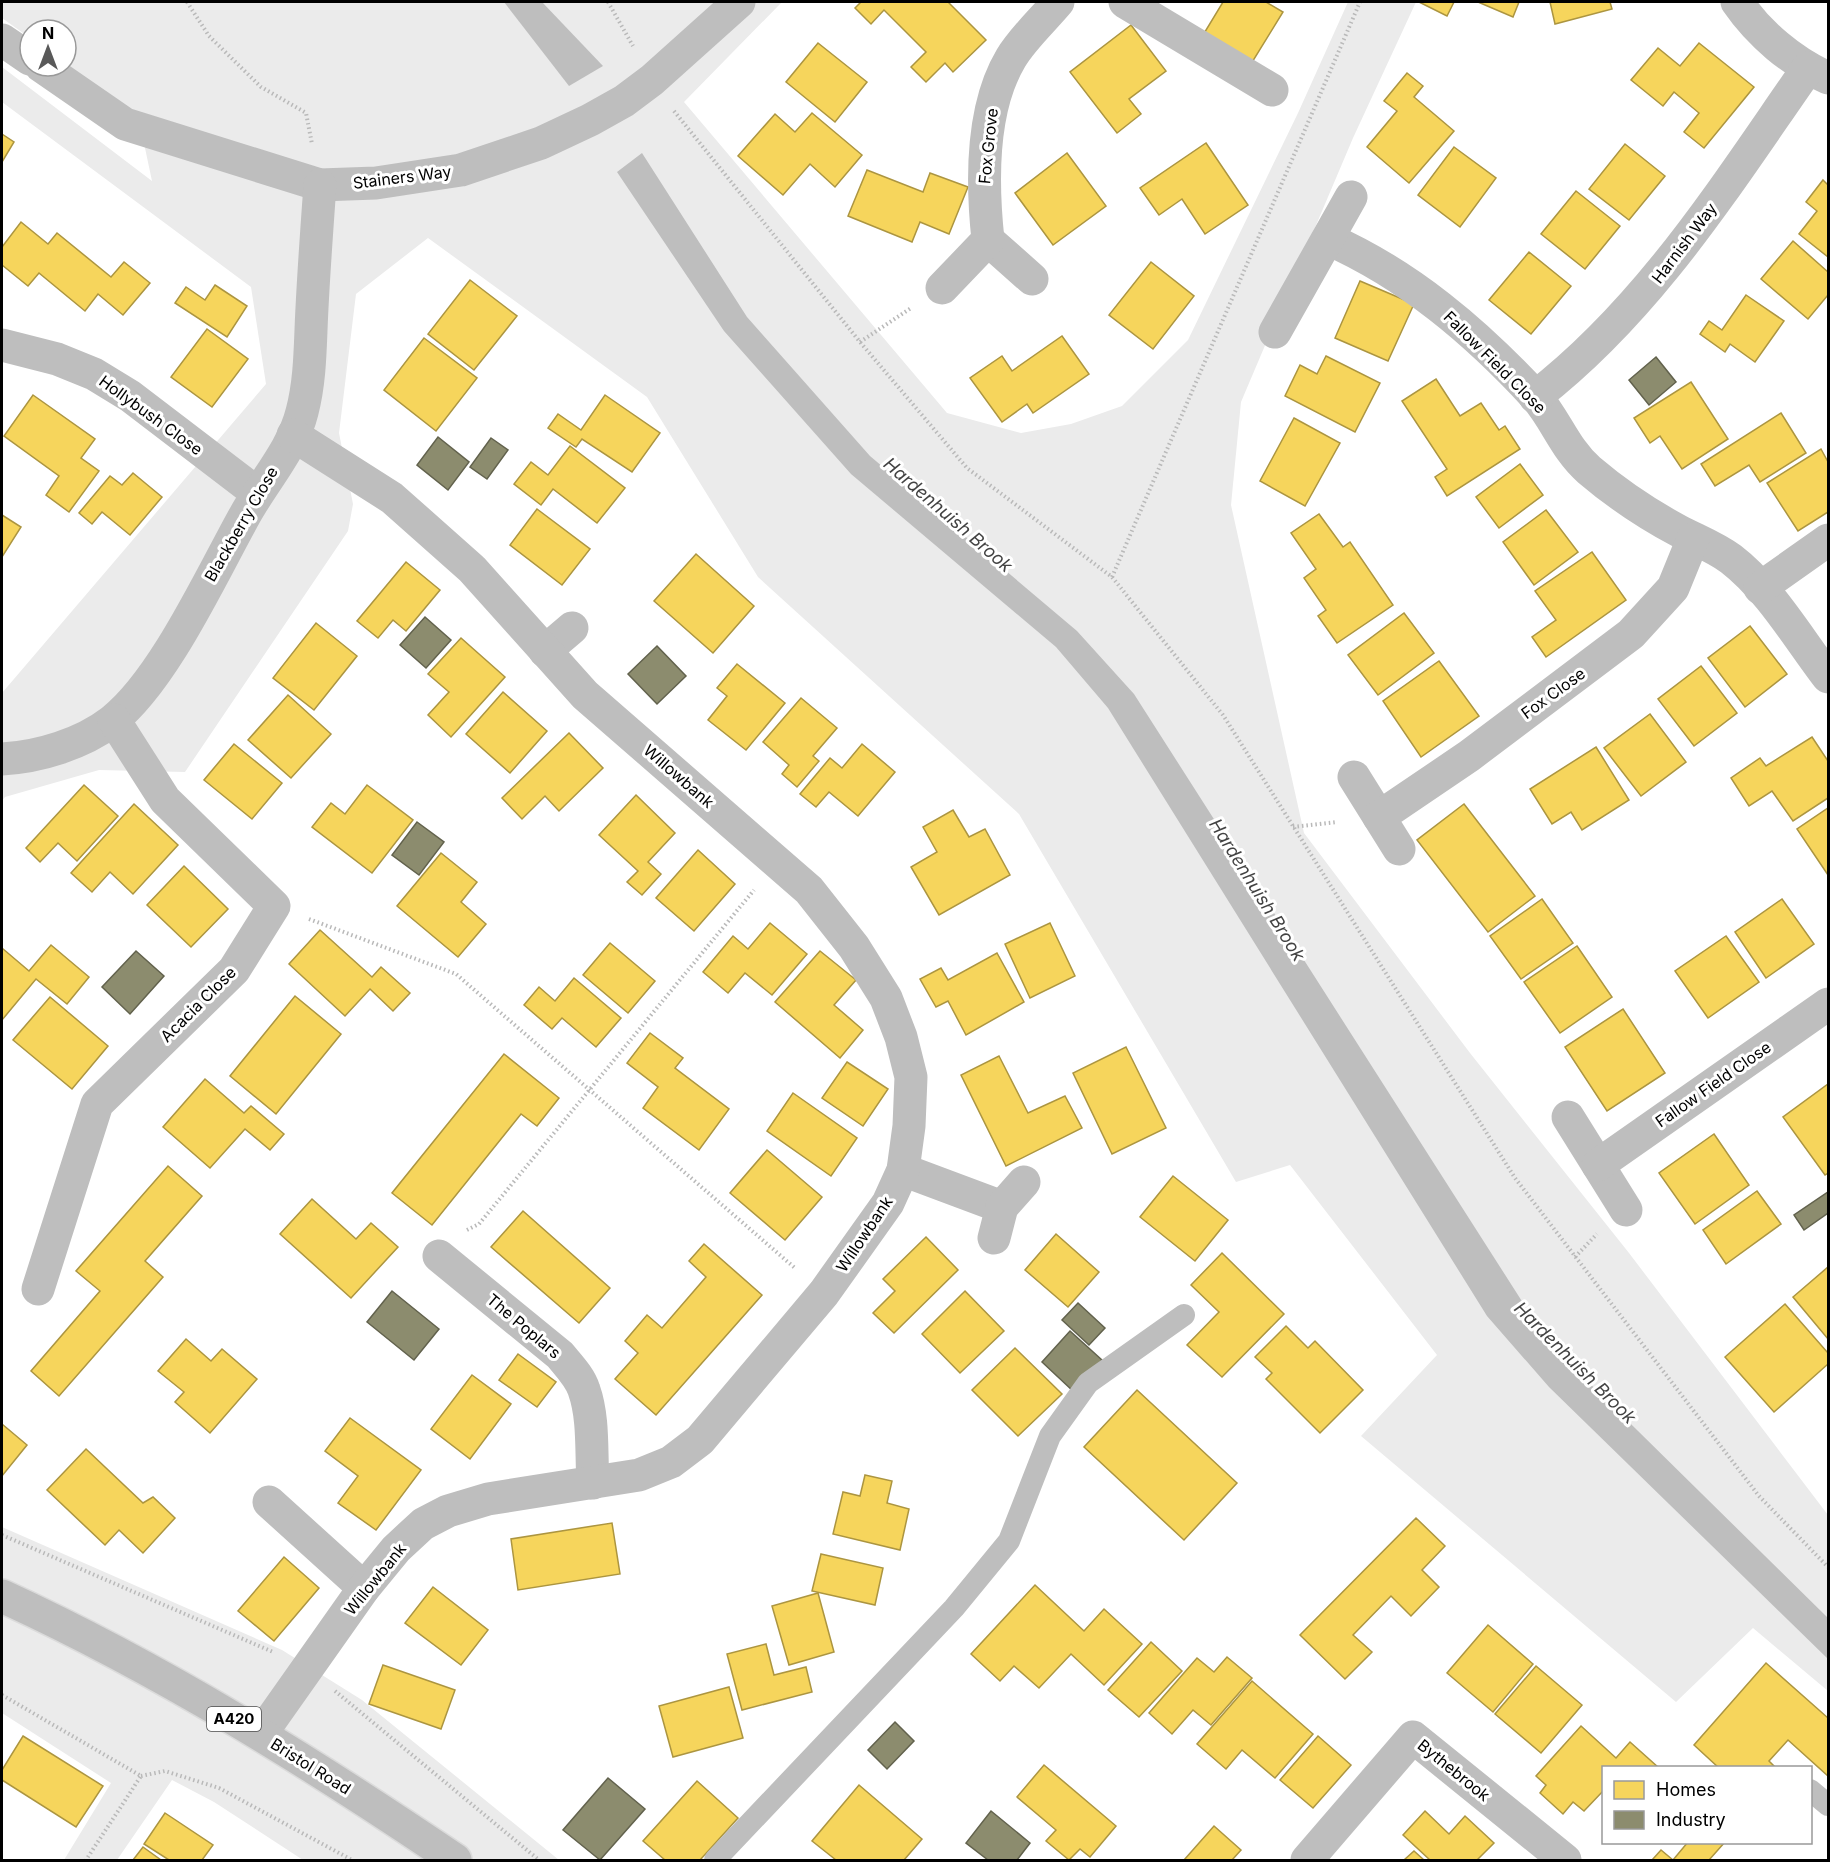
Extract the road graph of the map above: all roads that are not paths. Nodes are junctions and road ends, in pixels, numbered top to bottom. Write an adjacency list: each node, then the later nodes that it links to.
1 (739, 2): 10 (street, Stainers Way)
2 (1058, 2): 13 (street, Fox Grove)
3 (1125, 2): 9 (street)
4 (1737, 2): 7 (street)
5 (2, 40): 6 (street)
6 (18, 51)
7 (1818, 73): 18 (street, Harnish Way)
8 (58, 78): 10 (street, Stainers Way)
9 (1272, 90)
10 (320, 185): 19 (street, Blackberry Close)
11 (1351, 197): 12 (street)
12 (1328, 239): 16 (street); 18 (street, Fallow Field Close)
13 (988, 240): 14 (street); 15 (street)
14 (1032, 279)
15 (942, 288)
16 (1275, 332)
17 (2, 345): 20 (street, Hollybush Close)
18 (1535, 397): 21 (street, Fallow Field Close)
19 (293, 435): 20 (street, Blackberry Close); 25 (street, Willowbank)
20 (257, 493): 27 (street, Blackberry Close)
21 (1693, 539): 23 (street, Fallow Field Close); 30 (street, Fox Close)
22 (1828, 540): 23 (street)
23 (1760, 588): 26 (street, Fallow Field Close)
24 (572, 628): 25 (street)
25 (545, 651): 35 (street, Willowbank)
26 (1828, 677)
27 (114, 720): 28 (street, Blackberry Close); 39 (street, Acacia Close)
28 (5, 762)
29 (1354, 777): 30 (street)
30 (1379, 817): 31 (street)
31 (1399, 849)
32 (1828, 1004): 34 (street, Fallow Field Close)
33 (1568, 1117): 34 (street)
34 (1598, 1165): 37 (street)
35 (903, 1170): 36 (street); 41 (street, Willowbank)
36 (1024, 1182)
37 (1626, 1210)
38 (439, 1255): 41 (street, The Poplars)
39 (38, 1289)
40 (1184, 1315): 49 (lane)
41 (593, 1483): 43 (street, Willowbank)
42 (269, 1502): 43 (street)
43 (364, 1588): 45 (street, Willowbank)
44 (2, 1596): 45 (street, Bristol Road / A420)
45 (261, 1734): 48 (street, Bristol Road / A420)
46 (1812, 1792): 47 (lane)
47 (1828, 1805)
48 (455, 1860)
49 (715, 1860)
50 (1306, 1860): 51 (street, Bythebrook)
51 (1565, 1860)

